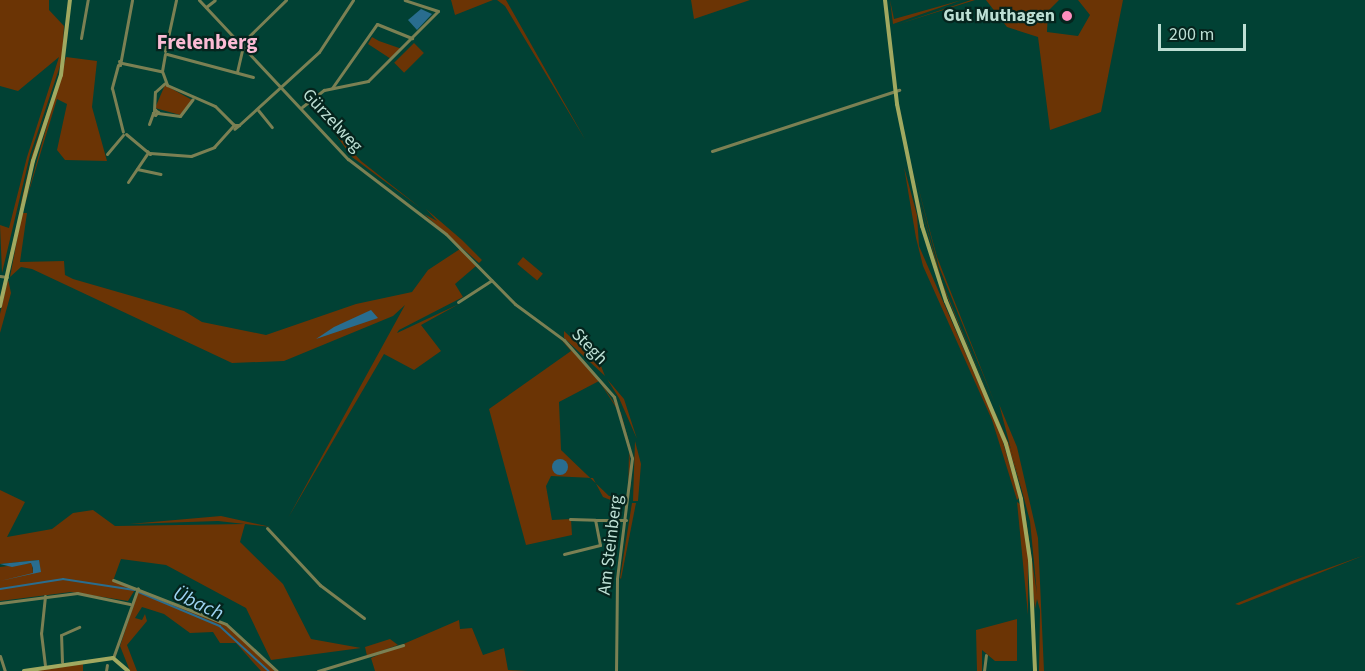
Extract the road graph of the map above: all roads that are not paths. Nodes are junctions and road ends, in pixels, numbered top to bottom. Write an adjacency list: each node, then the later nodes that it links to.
1 (70, 0): 40 (main road)
2 (88, 0): 12 (street)
3 (132, 0): 16 (street)
4 (176, 0): 15 (street)
5 (199, 0): 11 (street, Gürzelweg)
6 (215, 0): 11 (street)
7 (286, 0): 14 (street)
8 (353, 0): 21 (street)
9 (405, 0): 13 (street)
10 (885, 0): 23 (main road)
11 (206, 7): 14 (street, Gürzelweg)
12 (81, 38)
13 (412, 38): 22 (street); 22 (street)
14 (242, 44): 18 (street); 21 (street, Gürzelweg)
15 (166, 53): 17 (street); 18 (street)
16 (120, 63): 17 (street); 31 (street)
17 (162, 71): 20 (street)
18 (237, 72): 19 (street)
19 (253, 77)
20 (165, 83): 24 (street); 27 (street)
21 (281, 86): 25 (street, Gürzelweg); 26 (street)
22 (332, 88): 25 (street)
23 (897, 91): 32 (street); 72 (main road)
24 (193, 98): 27 (street); 29 (street)
25 (302, 107): 38 (street, Gürzelweg)
26 (258, 110): 29 (street); 30 (street)
27 (155, 112): 28 (street)
28 (149, 124)
29 (236, 126): 33 (street)
30 (272, 127)
31 (124, 133): 33 (street); 34 (street)
32 (712, 151)
33 (148, 153): 35 (street)
34 (107, 154)
35 (137, 169): 36 (street); 37 (street)
36 (160, 174)
37 (128, 182)
38 (458, 245): 41 (street, Stegh)
39 (0, 276): 40 (street)
40 (7, 278): 43 (main road)
41 (492, 280): 42 (street); 44 (street, Stegh)
42 (458, 302)
43 (0, 306)
44 (632, 458): 47 (street, Am Steinberg)
45 (570, 519): 46 (street)
46 (595, 520): 47 (street); 49 (street)
47 (626, 520): 70 (street, Am Steinberg)
48 (267, 528): 55 (street)
49 (564, 554)
50 (113, 580): 51 (street)
51 (136, 592): 54 (street); 68 (street)
52 (45, 595): 53 (street); 54 (street); 62 (street)
53 (0, 603)
54 (130, 604): 60 (street)
55 (364, 618)
56 (79, 627): 61 (street)
57 (403, 645): 69 (street)
58 (986, 655): 71 (street)
59 (0, 656): 64 (street)
60 (113, 658): 61 (main road); 67 (main road)
61 (62, 662): 62 (main road)
62 (45, 664): 65 (main road)
63 (107, 665): 66 (street)
64 (5, 671)
65 (24, 671)
66 (106, 671)
67 (128, 671)
68 (277, 671)
69 (318, 671)
70 (616, 671)
71 (984, 671)
72 (1035, 671)

